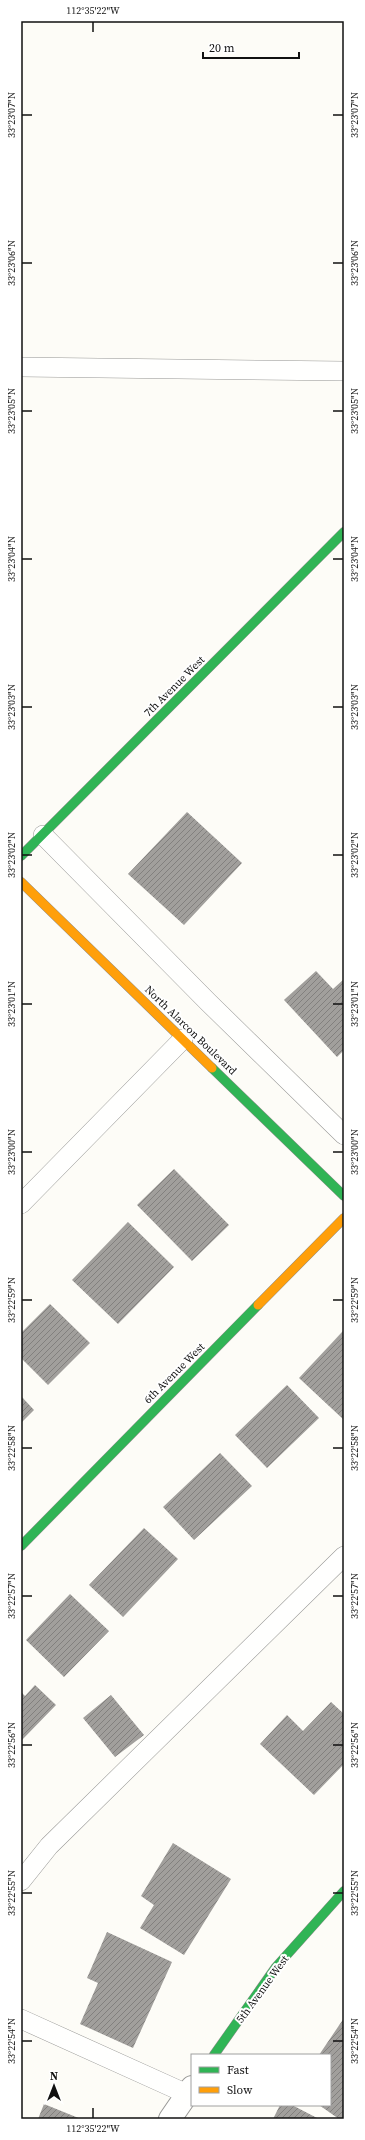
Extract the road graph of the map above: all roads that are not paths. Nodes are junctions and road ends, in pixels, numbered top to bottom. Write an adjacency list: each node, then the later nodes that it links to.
1 (21, 367): 2 (lane)
2 (344, 371)
3 (344, 532): 4 (street, 7th Avenue West)
4 (42, 835): 5 (street, 7th Avenue West); 8 (lane)
5 (21, 856)
6 (21, 882): 7 (street, North Alarcon Boulevard)
7 (183, 1039): 9 (street, North Alarcon Boulevard); 10 (lane)
8 (344, 1135)
9 (344, 1196)
10 (21, 1204)
11 (344, 1218): 12 (street, 6th Avenue West)
12 (21, 1546)
13 (344, 1556): 14 (lane)
14 (21, 1881)
15 (344, 1891): 17 (street, 5th Avenue West)
16 (21, 2019): 18 (lane)
17 (215, 2054)
18 (190, 2091): 19 (street)
19 (170, 2119)

